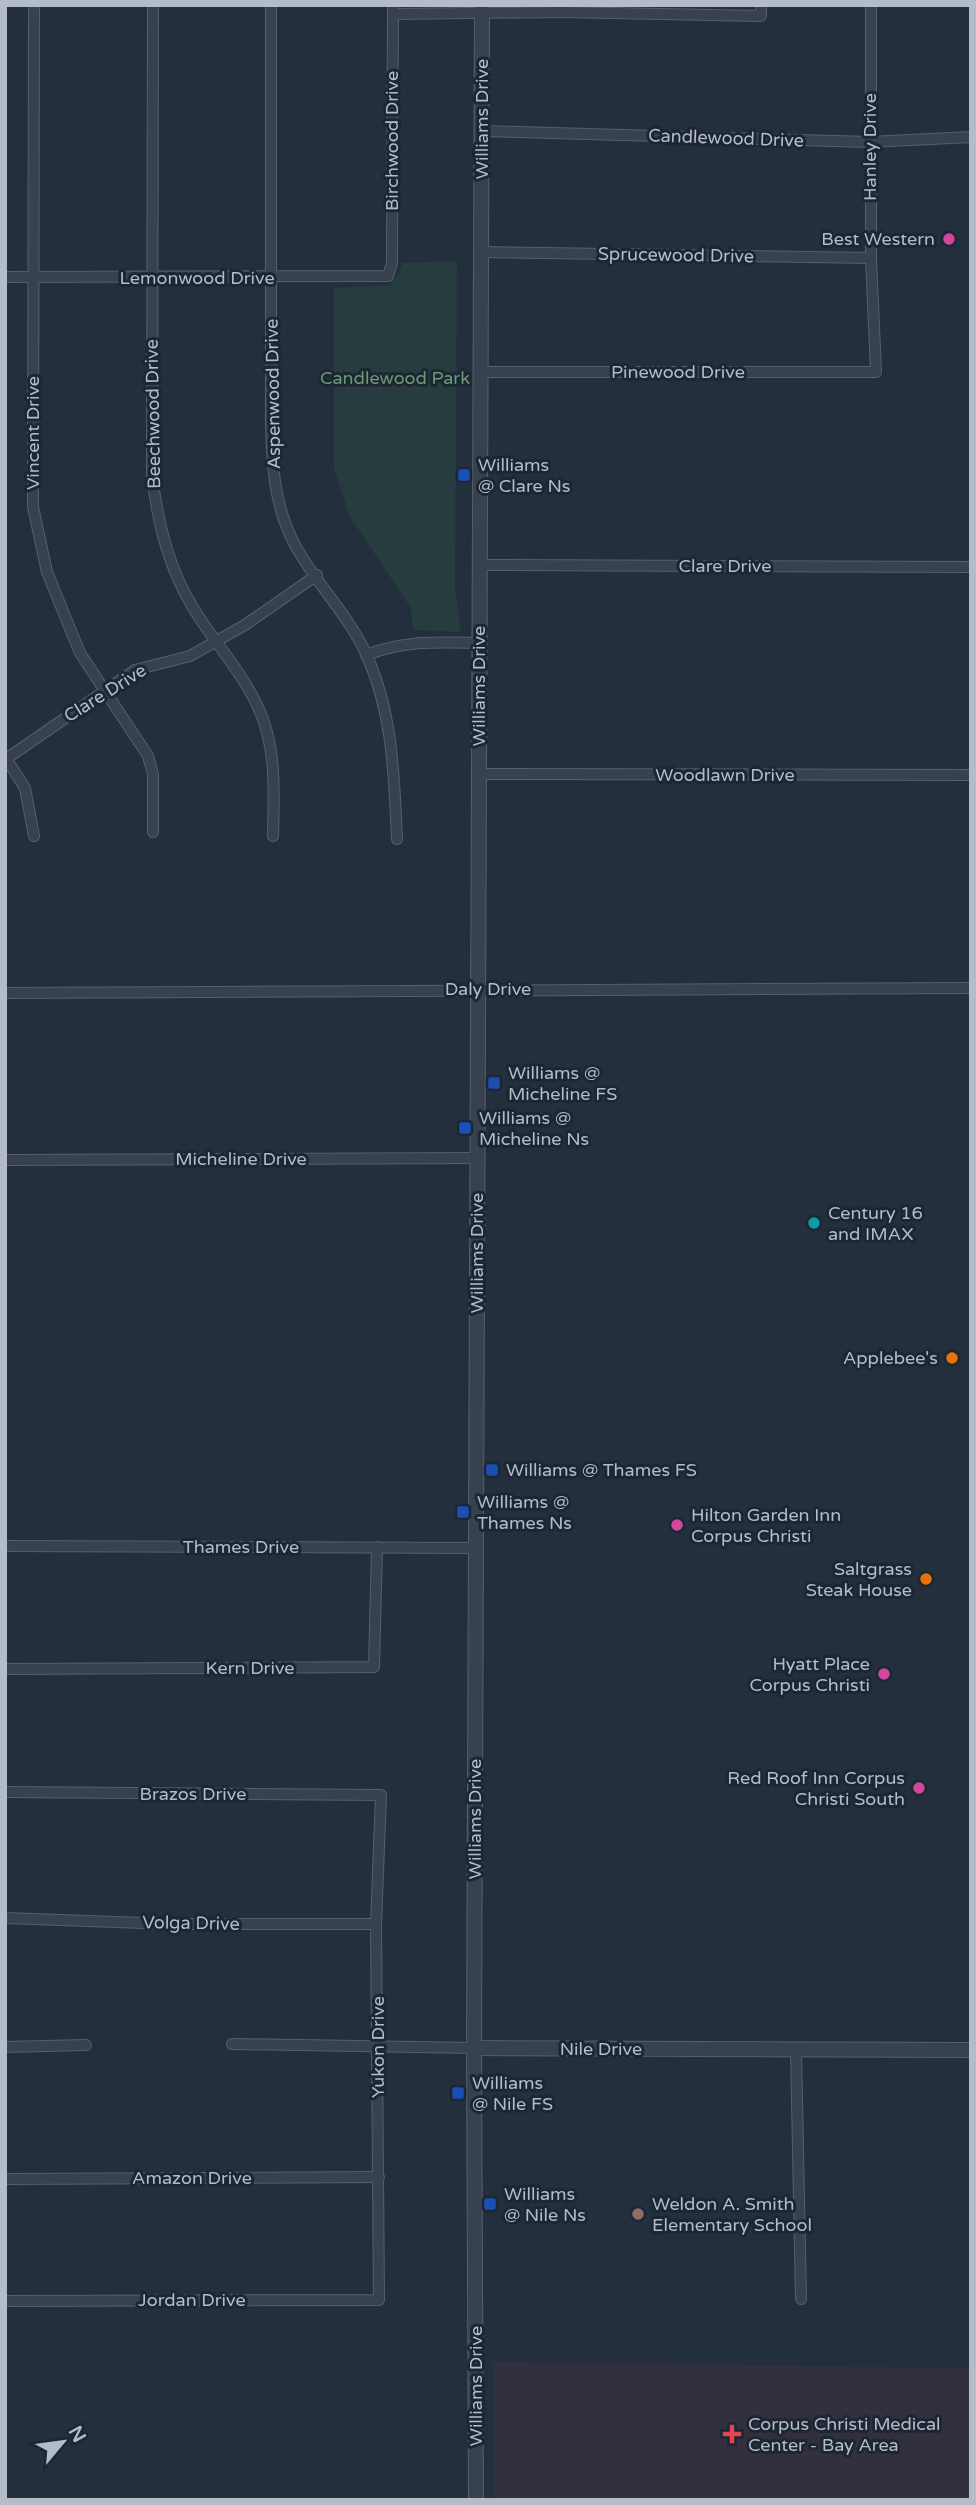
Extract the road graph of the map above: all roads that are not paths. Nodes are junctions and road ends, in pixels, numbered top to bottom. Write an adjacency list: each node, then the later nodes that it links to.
1 (34, 5): 16 (street, Vincent Drive)
2 (153, 5): 17 (street, Beechwood Drive)
3 (271, 5): 18 (street, Aspenwood Drive)
4 (761, 5): 8 (street)
5 (871, 5): 11 (street, Hanley Drive)
6 (393, 9): 7 (street); 14 (street, Birchwood Drive)
7 (482, 9): 8 (street); 9 (street, Williams Drive)
8 (561, 9)
9 (482, 131): 11 (street, Candlewood Drive); 12 (street, Williams Drive)
10 (971, 137): 11 (street, Candlewood Drive)
11 (870, 142): 13 (street, Hanley Drive)
12 (481, 252): 13 (street, Sprucewood Drive); 19 (street, Williams Drive)
13 (871, 258): 20 (street, Hanley Drive)
14 (388, 276): 18 (street, Lemonwood Drive)
15 (5, 277): 16 (street, Lemonwood Drive)
16 (33, 277): 17 (street, Lemonwood Drive); 27 (street, Vincent Drive)
17 (152, 278): 18 (street, Lemonwood Drive); 24 (street, Beechwood Drive)
18 (271, 278): 23 (street, Aspenwood Drive)
19 (481, 372): 20 (street, Pinewood Drive); 21 (street, Williams Drive)
20 (876, 372)
21 (480, 565): 22 (street, Clare Drive); 25 (street, Williams Drive)
22 (971, 567)
23 (317, 575): 24 (street, Clare Drive); 26 (street, Aspenwood Drive)
24 (216, 642): 27 (street, Clare Drive); 32 (street, Beechwood Drive)
25 (480, 643): 26 (street); 29 (street, Williams Drive)
26 (366, 655): 34 (street, Aspenwood Drive)
27 (103, 691): 28 (street, Clare Drive); 31 (street, Vincent Drive)
28 (6, 758): 33 (street)
29 (479, 774): 30 (street, Woodlawn Drive); 36 (street, Williams Drive)
30 (971, 775)
31 (153, 832)
32 (272, 835)
33 (34, 836)
34 (397, 839)
35 (971, 988): 36 (street, Daly Drive)
36 (478, 989): 37 (street, Daly Drive); 38 (street, Williams Drive)
37 (5, 993)
38 (478, 1158): 39 (street, Micheline Drive); 42 (street, Williams Drive)
39 (5, 1160)
40 (5, 1546): 41 (street, Thames Drive)
41 (377, 1547): 42 (street, Thames Drive); 43 (street, Kern Drive)
42 (476, 1548): 52 (street, Williams Drive)
43 (5, 1669)
44 (5, 1792): 45 (street, Brazos Drive)
45 (380, 1795): 47 (street, Yukon Drive)
46 (5, 1918): 47 (street, Volga Drive)
47 (376, 1924): 51 (street, Yukon Drive)
48 (86, 2045): 50 (street)
49 (232, 2045): 51 (street, Nile Drive)
50 (5, 2047)
51 (379, 2048): 52 (street, Nile Drive); 55 (street, Yukon Drive)
52 (474, 2048): 53 (street, Nile Drive); 60 (street, Williams Drive)
53 (796, 2050): 54 (street, Nile Drive); 57 (street)
54 (971, 2050)
55 (379, 2177): 56 (street, Amazon Drive); 58 (street, Yukon Drive)
56 (5, 2179)
57 (801, 2299)
58 (379, 2300): 59 (street, Jordan Drive)
59 (5, 2301)
60 (476, 2500)

